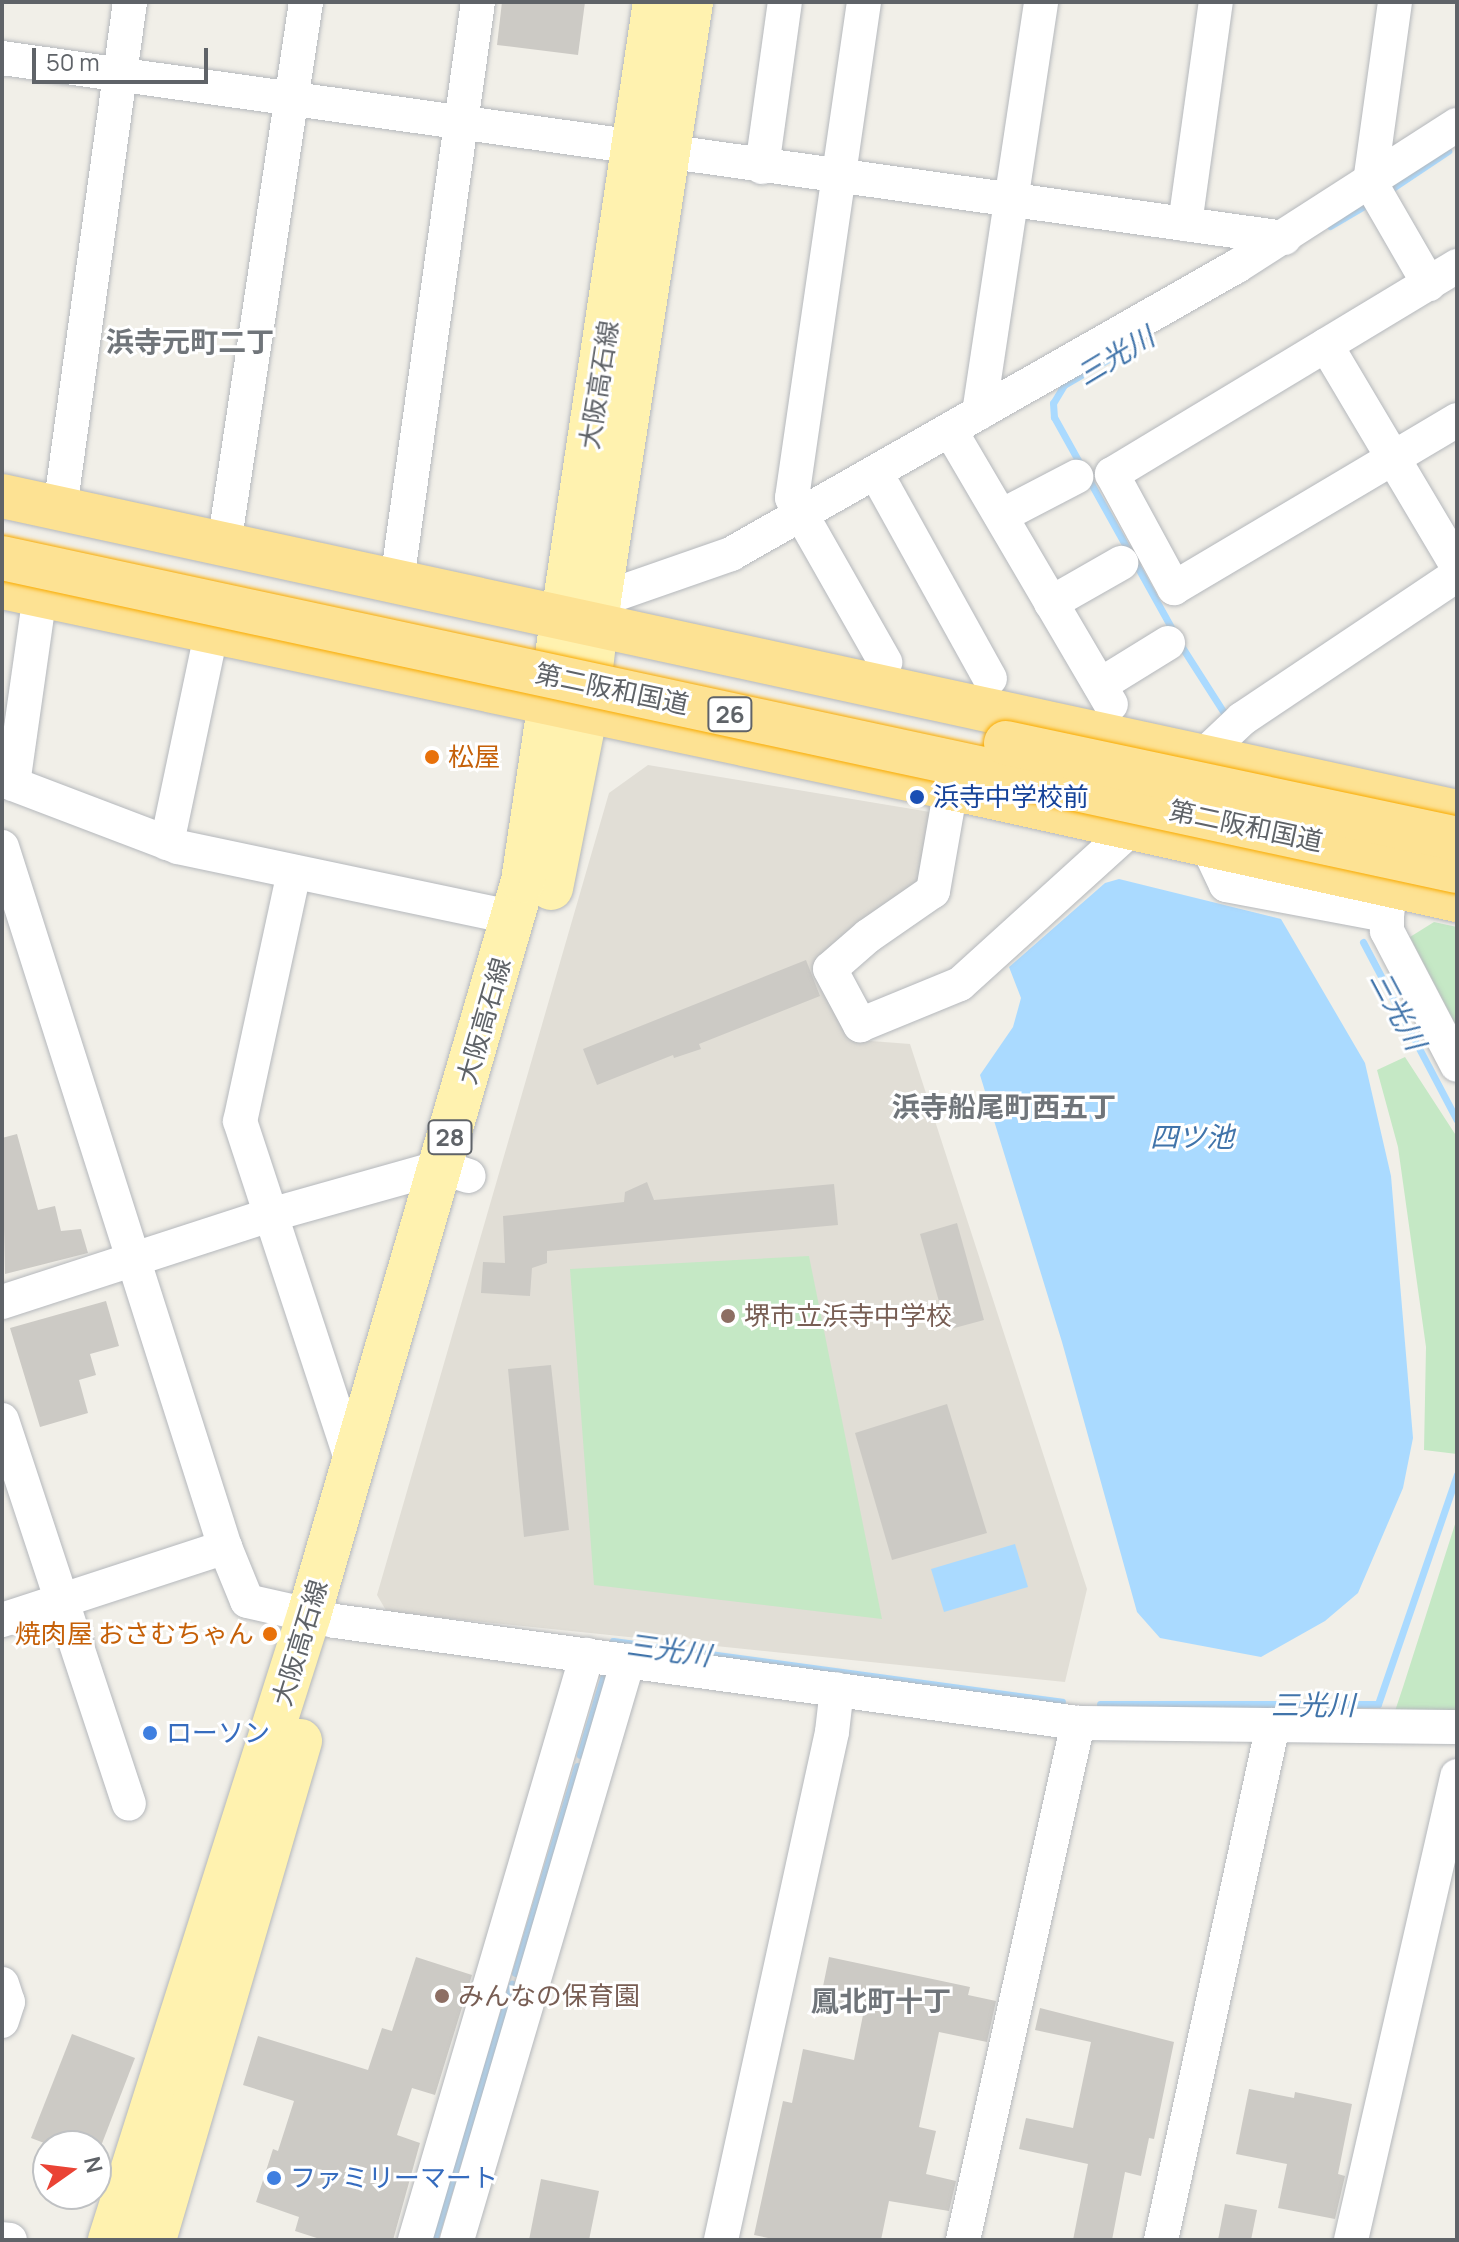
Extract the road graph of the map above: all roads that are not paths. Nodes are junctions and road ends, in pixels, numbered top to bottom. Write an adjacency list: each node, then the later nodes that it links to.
1 (130, 2): 12 (street)
2 (306, 2): 13 (street)
3 (478, 2): 14 (street)
4 (655, 2): 16 (main road, 大阪高石線 / 28)
5 (691, 2): 16 (main road, 大阪高石線 / 28)
6 (785, 2): 17 (street)
7 (864, 2): 18 (street)
8 (1041, 2): 20 (street)
9 (1216, 2): 21 (street)
10 (1395, 2): 19 (street)
11 (2, 58): 12 (street)
12 (119, 73): 13 (street); 32 (street)
13 (292, 99): 14 (street); 36 (street)
14 (460, 125): 16 (street); 41 (street)
15 (1457, 125): 19 (street)
16 (652, 151): 17 (street); 44 (main road, 大阪高石線 / 28)
17 (762, 167): 18 (street)
18 (838, 178): 20 (street); 33 (street)
19 (1377, 195): 22 (street); 23 (street)
20 (1013, 199): 21 (street); 25 (street)
21 (1185, 224): 22 (street)
22 (1284, 238): 25 (street)
23 (1443, 275): 24 (street)
24 (1326, 345): 28 (street); 28 (street)
25 (979, 413): 27 (street)
26 (1457, 420): 28 (street)
27 (950, 430): 29 (street); 34 (street)
28 (1394, 458): 39 (street)
29 (876, 473): 33 (street); 48 (street)
30 (1076, 477): 34 (street)
31 (2, 496): 32 (highway, 26)
32 (60, 509): 36 (highway, 26)
33 (801, 514): 44 (street); 47 (street)
34 (1001, 516): 43 (street)
35 (2, 528): 55 (highway, 第二阪和国道 / 26, bridge)
36 (224, 545): 41 (highway, 26)
37 (2, 558): 58 (highway, 第二阪和国道 / 26, bridge)
38 (1121, 563): 43 (street)
39 (1457, 566)
40 (1457, 575): 50 (street)
41 (397, 581): 44 (highway, 26)
42 (21, 591): 45 (highway, 26); 51 (street)
43 (1051, 603): 46 (street)
44 (586, 614): 49 (main road, 大阪高石線 / 28); 50 (highway, 26)
45 (212, 630): 49 (highway, 26); 56 (street)
46 (1168, 643)
47 (885, 662)
48 (990, 679)
49 (569, 707): 52 (highway, 26); 62 (main road, 大阪高石線 / 28); 64 (main road, 大阪高石線 / 28)
50 (1200, 757): 53 (highway, 26); 54 (street)
51 (7, 782): 56 (street)
52 (951, 788): 54 (highway, 26); 54 (street)
53 (1457, 812)
54 (1134, 828): 61 (highway, 26)
55 (1457, 839)
56 (167, 843): 59 (street)
57 (2, 847): 66 (street)
58 (1457, 871)
59 (294, 872): 62 (street); 65 (street)
60 (1457, 900): 61 (highway, 26)
61 (1389, 901): 63 (street)
62 (514, 918): 64 (main road, 大阪高石線 / 28)
63 (1457, 1065)
64 (455, 1171): 65 (street); 69 (main road, 大阪高石線 / 28); 72 (main road, 大阪高石線 / 28)
65 (270, 1215): 66 (street); 69 (street)
66 (135, 1259): 67 (street); 70 (street)
67 (2, 1302)
68 (2, 1420): 71 (street)
69 (353, 1464): 72 (main road, 大阪高石線 / 28)
70 (225, 1547): 71 (street); 72 (street)
71 (61, 1601): 73 (street); 80 (street)
72 (322, 1618): 74 (street); 86 (main road, 大阪高石線 / 28); 87 (main road, 大阪高石線 / 28)
73 (2, 1620)
74 (609, 1658): 75 (street); 81 (street)
75 (837, 1689): 76 (street); 90 (street)
76 (1078, 1723): 77 (street); 91 (street)
77 (1273, 1725): 78 (street); 92 (street)
78 (1457, 1727)
79 (1457, 1776): 93 (street)
80 (129, 1804)
81 (512, 1977): 88 (street); 89 (street)
82 (2, 1984): 83 (street)
83 (2, 2021)
84 (2, 2239): 85 (street)
85 (10, 2240)
86 (110, 2240)
87 (154, 2240)
88 (415, 2240)
89 (457, 2240)
90 (721, 2240)
91 (963, 2240)
92 (1161, 2240)
93 (1351, 2240)

